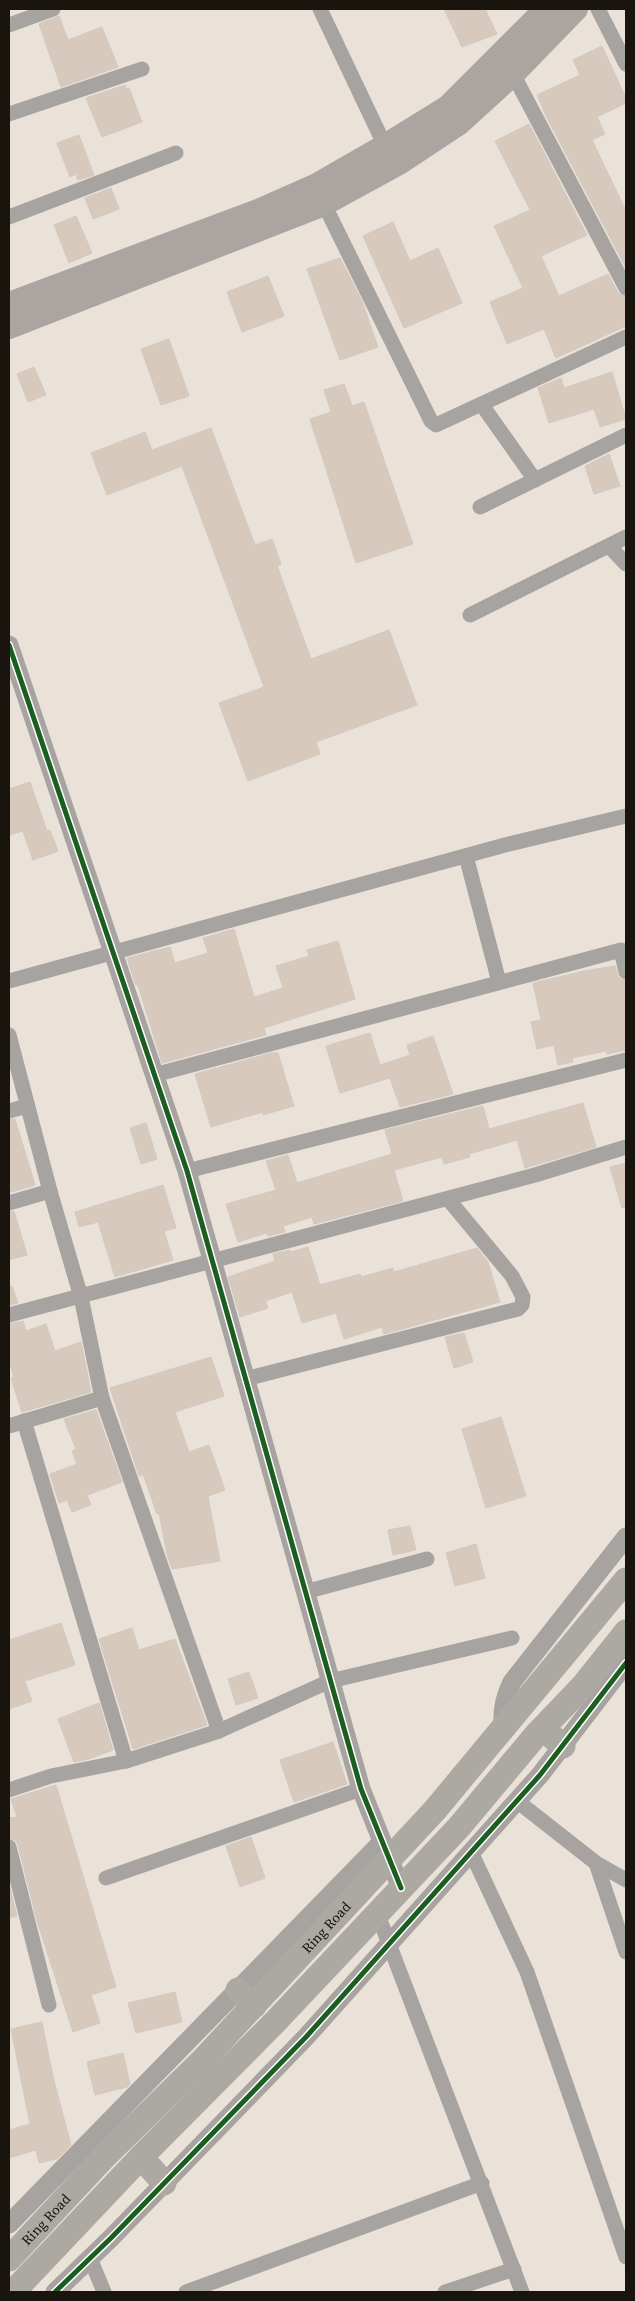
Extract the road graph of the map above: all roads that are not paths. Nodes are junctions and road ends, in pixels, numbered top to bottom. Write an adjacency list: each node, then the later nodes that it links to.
1 (53, 9): 6 (street)
2 (320, 9): 11 (street)
3 (546, 9): 11 (main road)
4 (576, 9): 9 (main road)
5 (598, 9): 7 (street)
6 (9, 25)
7 (626, 64)
8 (142, 69): 10 (street)
9 (513, 74): 13 (main road); 15 (street)
10 (9, 114)
11 (385, 146): 16 (main road)
12 (176, 153): 14 (street)
13 (324, 204): 17 (main road); 19 (street)
14 (9, 217)
15 (626, 288)
16 (9, 304)
17 (9, 327)
18 (626, 337): 19 (street)
19 (482, 405): 21 (street)
20 (626, 435): 21 (street)
21 (535, 480): 22 (street)
22 (480, 507)
23 (626, 537): 24 (street)
24 (609, 546): 25 (street); 26 (street)
25 (626, 564)
26 (470, 614)
27 (9, 645): 30 (street)
28 (626, 816): 29 (street)
29 (466, 856): 30 (street); 33 (street)
30 (113, 952): 32 (street); 36 (street)
31 (626, 972): 33 (street)
32 (9, 981)
33 (499, 982): 36 (street)
34 (9, 1035): 37 (street)
35 (626, 1060): 40 (street)
36 (154, 1075): 40 (street)
37 (27, 1106): 38 (street); 41 (street)
38 (9, 1111)
39 (626, 1147): 42 (street)
40 (187, 1171): 44 (street)
41 (50, 1191): 43 (street); 45 (street)
42 (448, 1198): 44 (street); 47 (street)
43 (9, 1202)
44 (212, 1262): 45 (street); 47 (street)
45 (81, 1297): 46 (street); 48 (street)
46 (9, 1315)
47 (245, 1379): 54 (street)
48 (102, 1398): 49 (street); 61 (street)
49 (24, 1421): 50 (street); 63 (street)
50 (9, 1426)
51 (626, 1537): 60 (street)
52 (427, 1559): 54 (street)
53 (626, 1580): 60 (highway, Ring Road)
54 (305, 1592): 58 (street)
55 (626, 1632): 59 (highway, Ring Road)
56 (512, 1638): 58 (street)
57 (626, 1663): 62 (street)
58 (330, 1681): 61 (street); 64 (street)
59 (543, 1728): 62 (highway); 73 (highway, Ring Road)
60 (503, 1730): 68 (highway, Ring Road)
61 (219, 1732): 63 (street)
62 (563, 1746): 66 (street)
63 (126, 1761): 65 (street)
64 (361, 1789): 68 (street); 71 (street)
65 (9, 1790)
66 (516, 1801): 69 (street); 70 (street)
67 (9, 1847): 78 (street)
68 (386, 1851): 73 (street); 77 (highway, Ring Road)
69 (471, 1852): 75 (street); 83 (street)
70 (596, 1863): 72 (street); 76 (street)
71 (106, 1878)
72 (626, 1880)
73 (401, 1888): 74 (highway, Ring Road)
74 (378, 1915): 75 (street); 79 (highway, Ring Road)
75 (388, 1944): 80 (street); 81 (street)
76 (626, 1952)
77 (246, 1998): 82 (street); 85 (highway, Ring Road)
78 (49, 2005)
79 (141, 2157): 81 (highway); 87 (highway, Ring Road)
80 (482, 2183): 86 (street); 90 (street)
81 (164, 2184): 84 (street)
82 (9, 2224)
83 (626, 2257)
84 (90, 2258): 88 (street); 89 (street)
85 (9, 2259)
86 (514, 2269): 91 (street); 92 (street)
87 (13, 2292)
88 (55, 2292)
89 (104, 2292)
90 (186, 2292)
91 (445, 2292)
92 (522, 2292)

